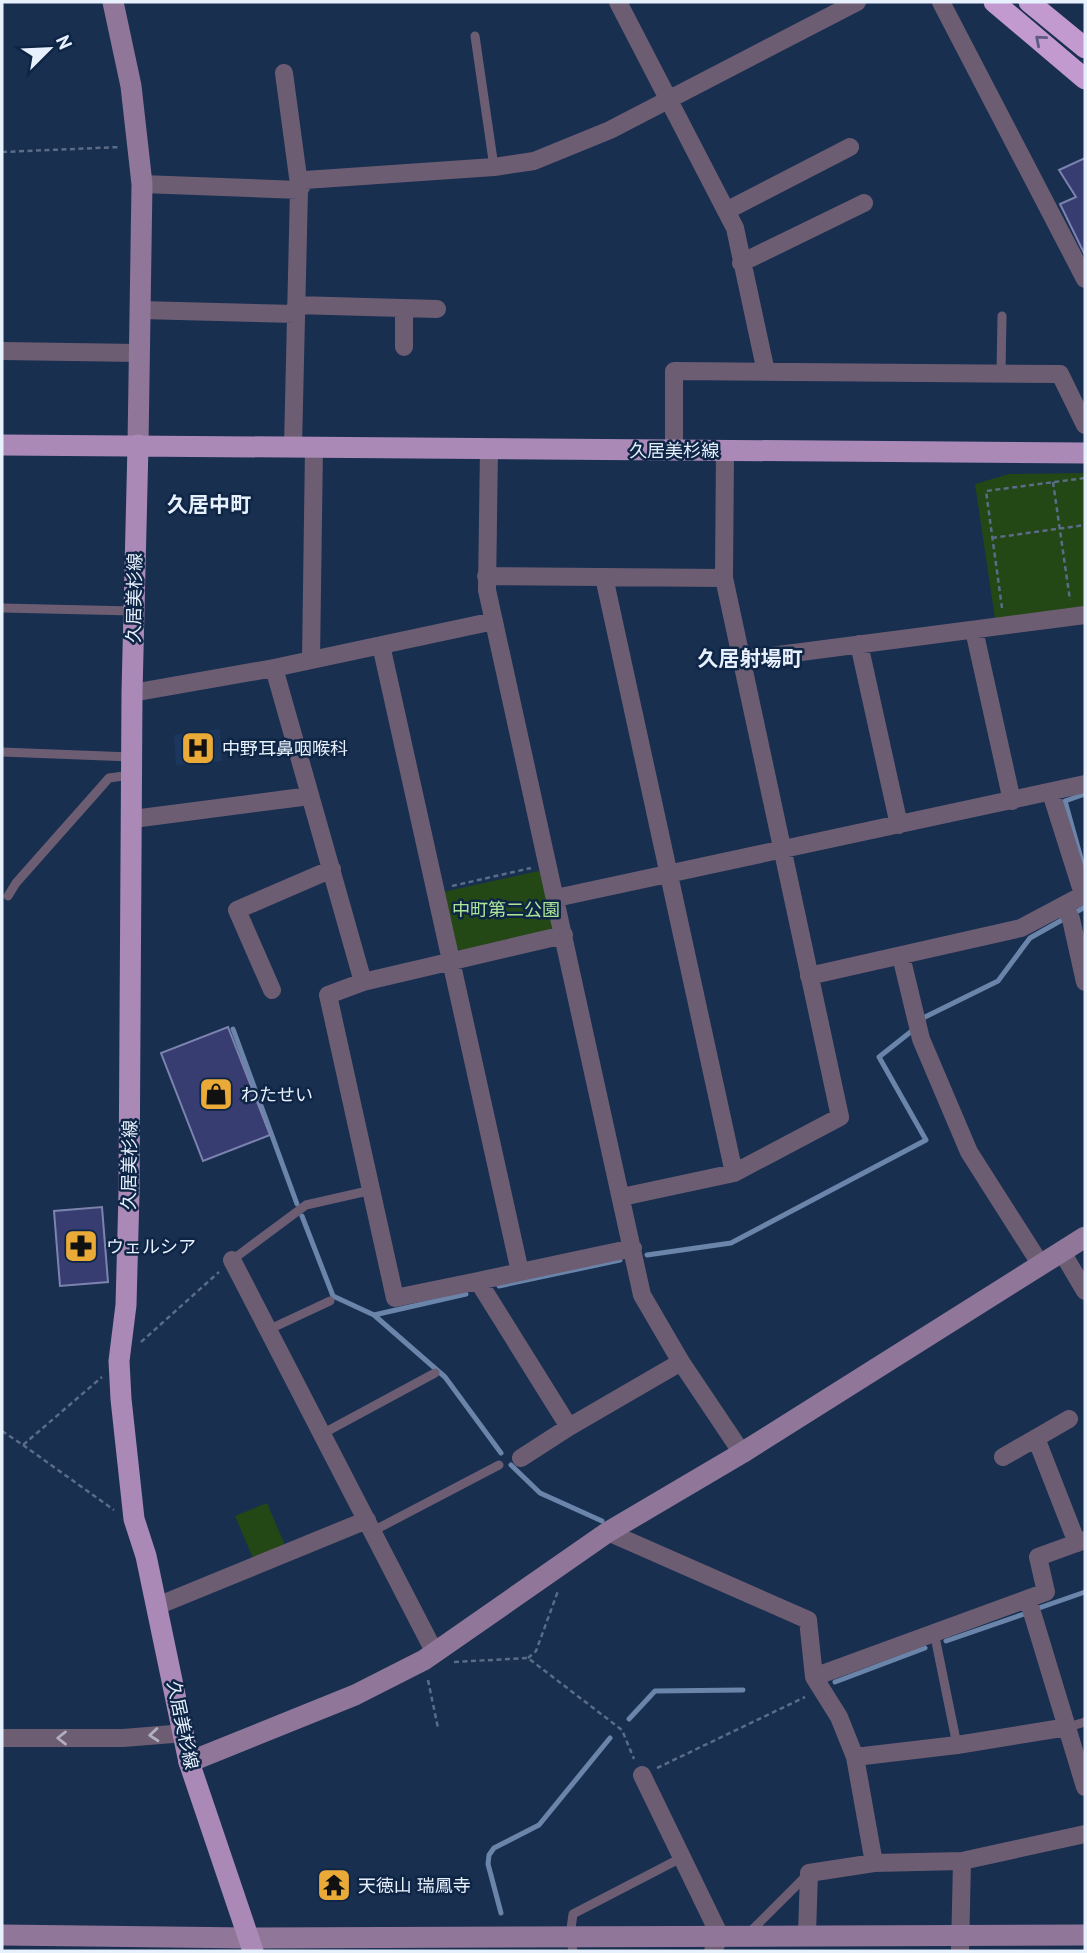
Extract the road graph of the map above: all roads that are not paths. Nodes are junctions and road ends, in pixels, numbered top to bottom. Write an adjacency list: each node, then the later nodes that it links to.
1 (113, 2): 14 (street)
2 (618, 2): 11 (street)
3 (857, 2): 11 (street)
4 (941, 2): 19 (street)
5 (994, 2): 10 (highway, one-way to 5)
6 (1029, 2): 8 (highway)
7 (475, 36): 13 (lane)
8 (1085, 47)
9 (284, 73): 15 (street)
10 (1085, 79)
11 (667, 101): 13 (street); 17 (street)
12 (850, 147): 17 (street)
13 (494, 167): 15 (street)
14 (142, 184): 15 (street); 21 (street)
15 (300, 187): 22 (street)
16 (864, 203): 18 (street)
17 (726, 211): 18 (street)
18 (741, 263): 28 (street)
19 (1085, 279)
20 (437, 309): 23 (street)
21 (140, 310): 22 (street); 27 (street)
22 (296, 310): 23 (street); 33 (street)
23 (404, 310): 25 (street)
24 (1002, 316): 29 (lane)
25 (404, 347)
26 (2, 351): 27 (street)
27 (139, 353): 32 (street)
28 (766, 372): 29 (street); 35 (street)
29 (1001, 373): 30 (street)
30 (1085, 425)
31 (2, 444): 32 (main road, 久居美杉線)
32 (138, 445): 33 (main road, 久居美杉線); 42 (main road, 久居美杉線)
33 (303, 446): 34 (main road, 久居美杉線); 48 (street)
34 (489, 449): 35 (main road, 久居美杉線); 38 (street)
35 (674, 450): 36 (main road, 久居美杉線)
36 (725, 450): 37 (main road, 久居美杉線); 40 (street)
37 (1085, 453)
38 (486, 576): 39 (street); 44 (street)
39 (604, 577): 40 (street); 62 (street)
40 (724, 578): 49 (street)
41 (2, 608): 42 (lane)
42 (134, 611): 51 (main road, 久居美杉線)
43 (1078, 611): 45 (street)
44 (494, 621): 47 (street); 65 (street)
45 (974, 630): 46 (street); 57 (street)
46 (859, 644): 49 (street); 59 (street)
47 (381, 645): 48 (street); 69 (street)
48 (311, 660): 50 (street)
49 (740, 660): 60 (street)
50 (274, 668): 51 (street); 56 (street)
51 (132, 693): 53 (main road, 久居美杉線)
52 (2, 752): 53 (lane)
53 (131, 766): 58 (main road, 久居美杉線); 64 (lane)
54 (1085, 784): 55 (street)
55 (1051, 793): 57 (street); 63 (street)
56 (310, 796): 58 (street); 61 (street)
57 (1012, 801): 59 (street)
58 (133, 819): 101 (main road, 久居美杉線)
59 (899, 824): 60 (street)
60 (782, 850): 62 (street); 70 (street)
61 (332, 869): 71 (street); 73 (street)
62 (668, 875): 65 (street); 74 (street)
63 (1084, 894): 66 (street)
64 (8, 896)
65 (556, 898): 67 (street)
66 (1067, 911): 68 (street); 72 (street)
67 (564, 935): 69 (street); 76 (street)
68 (901, 956): 70 (street); 81 (street)
69 (452, 961): 71 (street); 82 (street)
70 (809, 976): 74 (street)
71 (363, 982): 75 (street)
72 (1085, 982)
73 (272, 990)
74 (734, 1173): 76 (street)
75 (372, 1190): 80 (lane); 83 (street)
76 (622, 1197): 78 (street)
77 (1085, 1237): 79 (street)
78 (633, 1248): 82 (street); 87 (street)
79 (1062, 1252): 81 (street); 84 (street)
80 (232, 1260): 86 (street)
81 (1041, 1265): 93 (street)
82 (520, 1272): 83 (street)
83 (478, 1281): 90 (street)
84 (1085, 1291)
85 (330, 1301): 86 (lane)
86 (270, 1329): 91 (street)
87 (681, 1362): 90 (street); 93 (street)
88 (435, 1373): 91 (lane)
89 (1069, 1419): 92 (street)
90 (569, 1427): 95 (street)
91 (323, 1434): 97 (street)
92 (1037, 1438): 94 (street); 99 (street)
93 (742, 1453): 98 (street)
94 (1003, 1457)
95 (521, 1458)
96 (499, 1465): 97 (lane)
97 (370, 1525): 101 (street); 103 (street)
98 (608, 1532): 103 (street); 104 (street)
99 (1081, 1541): 100 (street)
100 (1028, 1599): 102 (street); 105 (street)
101 (157, 1606): 106 (main road, 久居美杉線)
102 (934, 1632): 104 (street); 108 (lane)
103 (430, 1657): 110 (street)
104 (818, 1683): 109 (street)
105 (1076, 1724): 108 (street); 112 (street)
106 (185, 1733): 107 (street, one-way to 107); 110 (main road, 久居美杉線)
107 (2, 1738)
108 (957, 1745): 109 (street)
109 (855, 1757): 116 (street)
110 (189, 1762): 125 (main road, 久居美杉線)
111 (642, 1775): 114 (street)
112 (1085, 1787)
113 (1085, 1834): 115 (street)
114 (681, 1858): 122 (lane); 123 (street)
115 (962, 1861): 116 (street); 124 (street)
116 (874, 1863): 117 (street)
117 (809, 1873): 120 (lane); 121 (street)
118 (2, 1935): 125 (street)
119 (1085, 1935): 124 (street)
120 (747, 1936): 121 (street); 123 (street)
121 (806, 1943): 124 (street)
122 (572, 1944): 123 (street); 126 (street)
123 (717, 1944)
124 (961, 1944)
125 (251, 1945): 126 (street)
126 (506, 1945)

